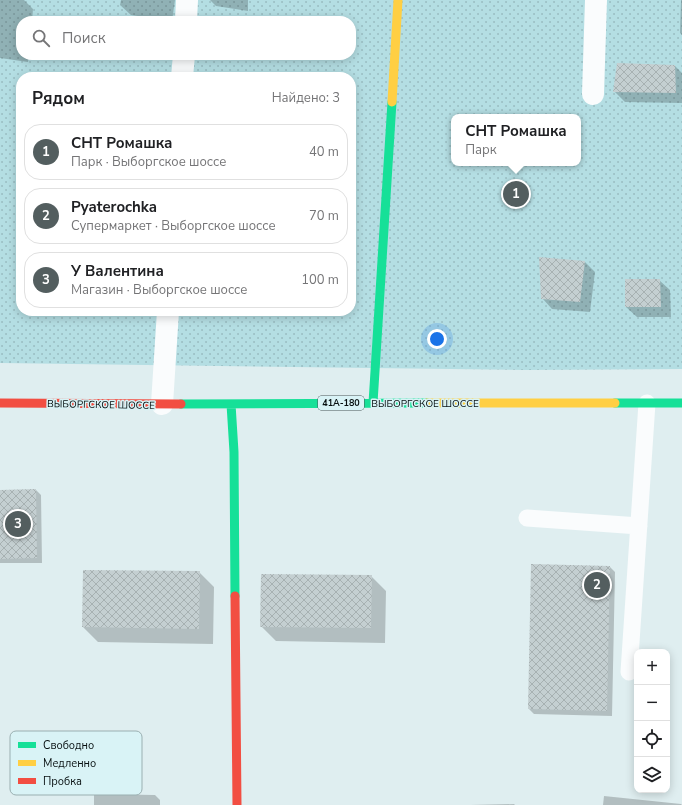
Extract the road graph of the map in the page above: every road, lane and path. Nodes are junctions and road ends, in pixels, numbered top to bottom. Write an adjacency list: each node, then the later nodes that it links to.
1 (187, 0): 4 (street)
2 (398, 0): 11 (street)
3 (596, 0): 7 (street)
4 (186, 16)
5 (184, 60): 6 (street)
6 (182, 72)
7 (594, 94)
8 (168, 316): 13 (street)
9 (682, 402): 12 (street, ВЫБОРГСКОЕ ШОССЕ / 41А-180)
10 (0, 403): 13 (street, ВЫБОРГСКОЕ ШОССЕ / 41А-180)
11 (373, 403): 12 (street, ВЫБОРГСКОЕ ШОССЕ / 41А-180); 14 (street, ВЫБОРГСКОЕ ШОССЕ / 41А-180)
12 (647, 403): 16 (lane)
13 (162, 404): 14 (street, ВЫБОРГСКОЕ ШОССЕ / 41А-180)
14 (232, 404): 18 (street)
15 (527, 518): 16 (lane)
16 (639, 526): 17 (lane)
17 (629, 672)
18 (237, 805)

